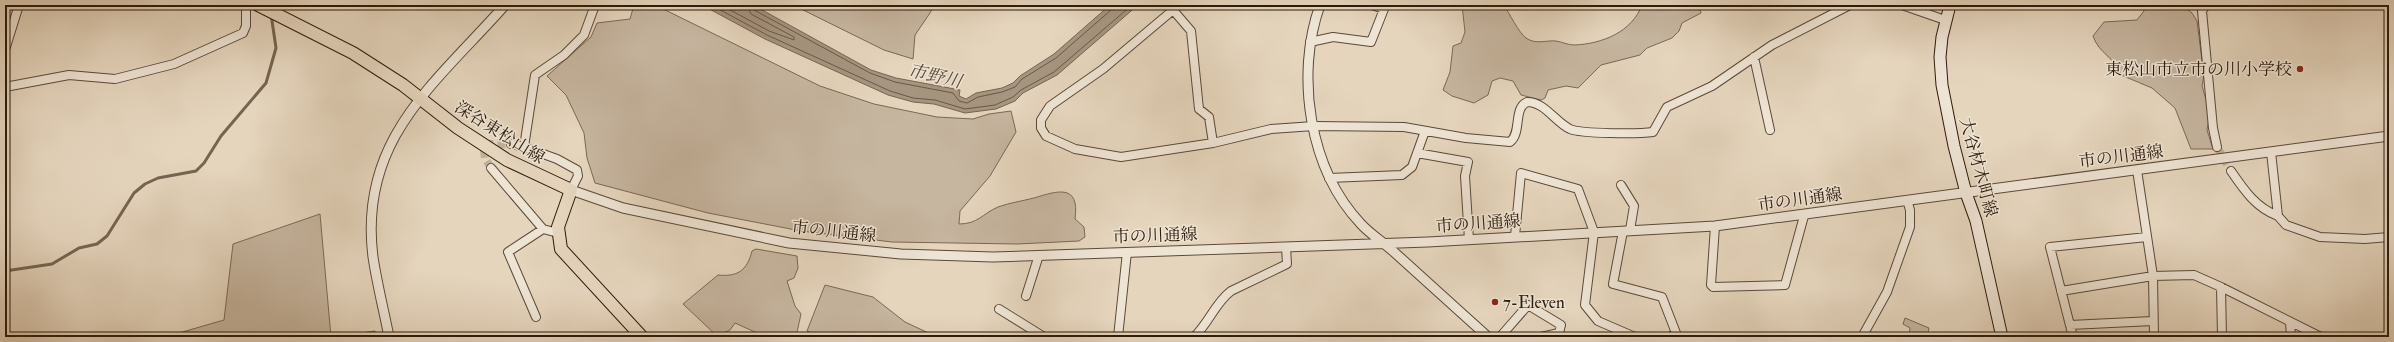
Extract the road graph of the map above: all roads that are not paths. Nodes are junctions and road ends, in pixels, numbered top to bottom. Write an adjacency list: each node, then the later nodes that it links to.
1 (20, 5): 15 (street)
2 (246, 5): 17 (street)
3 (505, 5): 18 (street)
4 (595, 5): 25 (street)
5 (1320, 5): 14 (street)
6 (1372, 5): 14 (street)
7 (1850, 5): 16 (street)
8 (1902, 5): 13 (street)
9 (1950, 5): 13 (main road, 大谷材木町線)
10 (2206, 5): 26 (street)
11 (1176, 7): 23 (street); 23 (street)
12 (267, 9): 18 (main road, 深谷東松山線)
13 (1945, 20): 35 (main road, 大谷材木町線)
14 (1310, 42): 19 (street)
15 (5, 50)
16 (1754, 58): 20 (street); 21 (street)
17 (5, 87)
18 (419, 99): 34 (main road, 深谷東松山線); 61 (street)
19 (1314, 126): 21 (street); 23 (street); 32 (street)
20 (1770, 130)
21 (1425, 131): 28 (street)
22 (2389, 136): 27 (street, 市の川通線)
23 (1213, 143)
24 (511, 144): 25 (street)
25 (524, 147): 34 (street)
26 (2217, 147)
27 (2271, 152): 30 (street, 市の川通線); 38 (street)
28 (1417, 153): 32 (street); 47 (street)
29 (491, 168): 40 (street)
30 (2136, 170): 35 (street, 市の川通線); 45 (street)
31 (2231, 171): 38 (street)
32 (1329, 178): 48 (street)
33 (1621, 185): 41 (street)
34 (571, 190): 43 (main road); 51 (street, 市の川通線)
35 (1966, 193): 36 (street, 市の川通線); 72 (main road, 大谷材木町線)
36 (1907, 200): 37 (street, 市の川通線); 71 (street)
37 (1804, 216): 39 (street, 市の川通線); 39 (street)
38 (2278, 216): 46 (street)
39 (1715, 226): 41 (street, 市の川通線)
40 (543, 229): 43 (street); 57 (street)
41 (1627, 230): 42 (street, 市の川通線); 70 (street)
42 (1594, 232): 44 (street, 市の川通線); 44 (street); 69 (street)
43 (558, 233): 62 (main road)
44 (1515, 236): 47 (street, 市の川通線)
45 (2147, 237): 52 (street); 54 (street)
46 (2389, 238)
47 (1469, 240): 48 (street, 市の川通線)
48 (1385, 244): 49 (street, 市の川通線); 66 (street)
49 (1286, 247): 50 (street, 市の川通線); 65 (street)
50 (1128, 252): 51 (street, 市の川通線); 64 (street)
51 (1039, 255): 55 (street)
52 (2153, 276): 53 (street); 54 (street); 58 (street)
53 (2221, 287): 59 (street); 75 (street)
54 (2061, 291): 60 (street)
55 (1026, 296)
56 (999, 309): 63 (street)
57 (536, 317)
58 (2153, 321): 60 (street); 74 (street)
59 (2290, 322): 76 (street); 77 (street)
60 (2070, 325): 73 (street)
61 (389, 337)
62 (642, 337)
63 (1044, 337)
64 (1118, 337)
65 (1194, 337)
66 (1488, 337)
67 (1500, 337): 68 (street)
68 (1541, 337)
69 (1635, 337)
70 (1670, 337)
71 (1862, 337)
72 (2002, 337)
73 (2073, 337)
74 (2154, 337)
75 (2222, 337)
76 (2291, 337)
77 (2321, 337)

